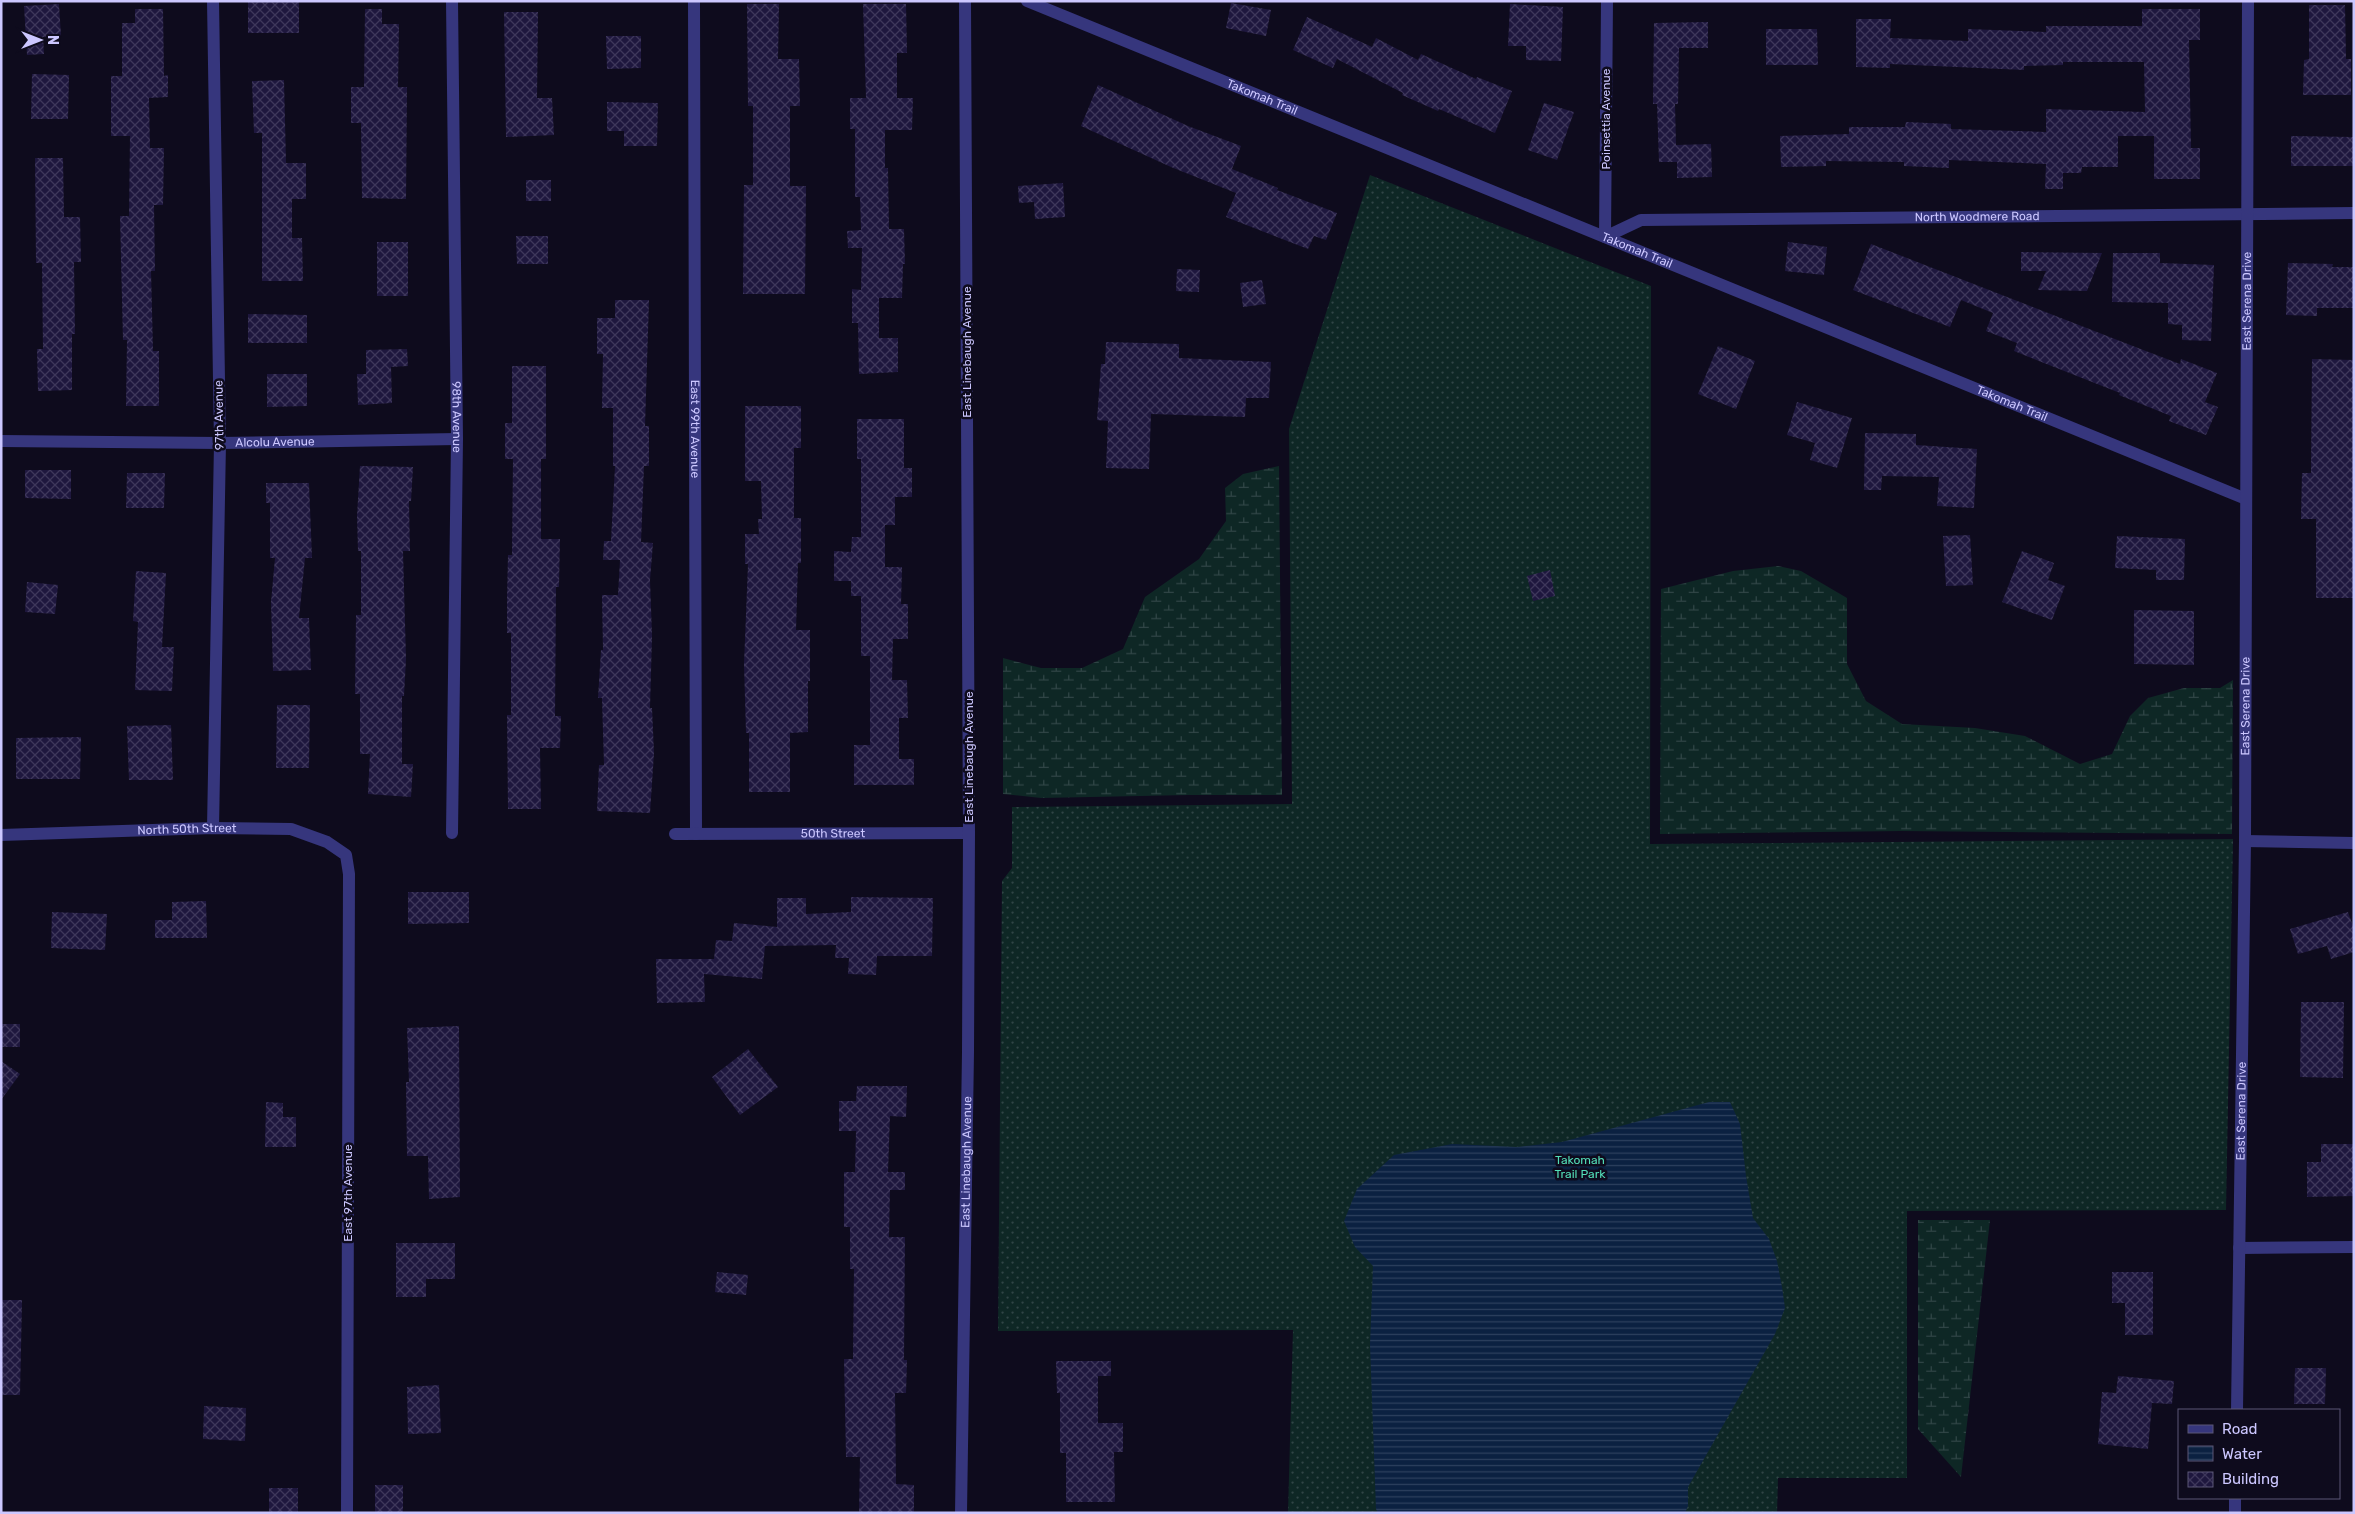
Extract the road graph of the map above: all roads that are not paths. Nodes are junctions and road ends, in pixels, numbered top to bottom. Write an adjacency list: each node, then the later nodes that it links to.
1 (213, 1): 13 (street, 97th Avenue)
2 (452, 1): 11 (street, 98th Avenue)
3 (694, 1): 19 (street, East 99th Avenue)
4 (965, 1): 17 (street, East Linebaugh Avenue)
5 (1027, 1): 10 (street, Takomah Trail)
6 (1606, 1): 10 (street, Poinsettia Avenue)
7 (2248, 1): 9 (street, East Serena Drive)
8 (2354, 213): 9 (street, North Woodmere Road)
9 (2247, 214): 10 (street, North Woodmere Road); 14 (street, East Serena Drive)
10 (1605, 237): 14 (street, Takomah Trail)
11 (457, 439): 13 (street, Alcolu Avenue); 16 (street, 98th Avenue)
12 (1, 441): 13 (street, Alcolu Avenue)
13 (220, 443): 15 (street, 97th Avenue)
14 (2246, 499): 21 (street, East Serena Drive)
15 (213, 828): 20 (street, North 50th Street); 23 (street, North 50th Street)
16 (452, 833)
17 (969, 833): 19 (street, 50th Street); 29 (street, East Linebaugh Avenue)
18 (675, 834): 19 (street)
19 (696, 834)
20 (1, 835)
21 (2245, 841): 22 (street); 25 (street, East Serena Drive)
22 (2354, 843)
23 (350, 874): 28 (street, East 97th Avenue)
24 (2354, 1247): 25 (street)
25 (2239, 1248): 26 (street, East Serena Drive)
26 (2237, 1409)
27 (2236, 1499): 30 (street)
28 (347, 1513)
29 (961, 1513)
30 (2235, 1513)

